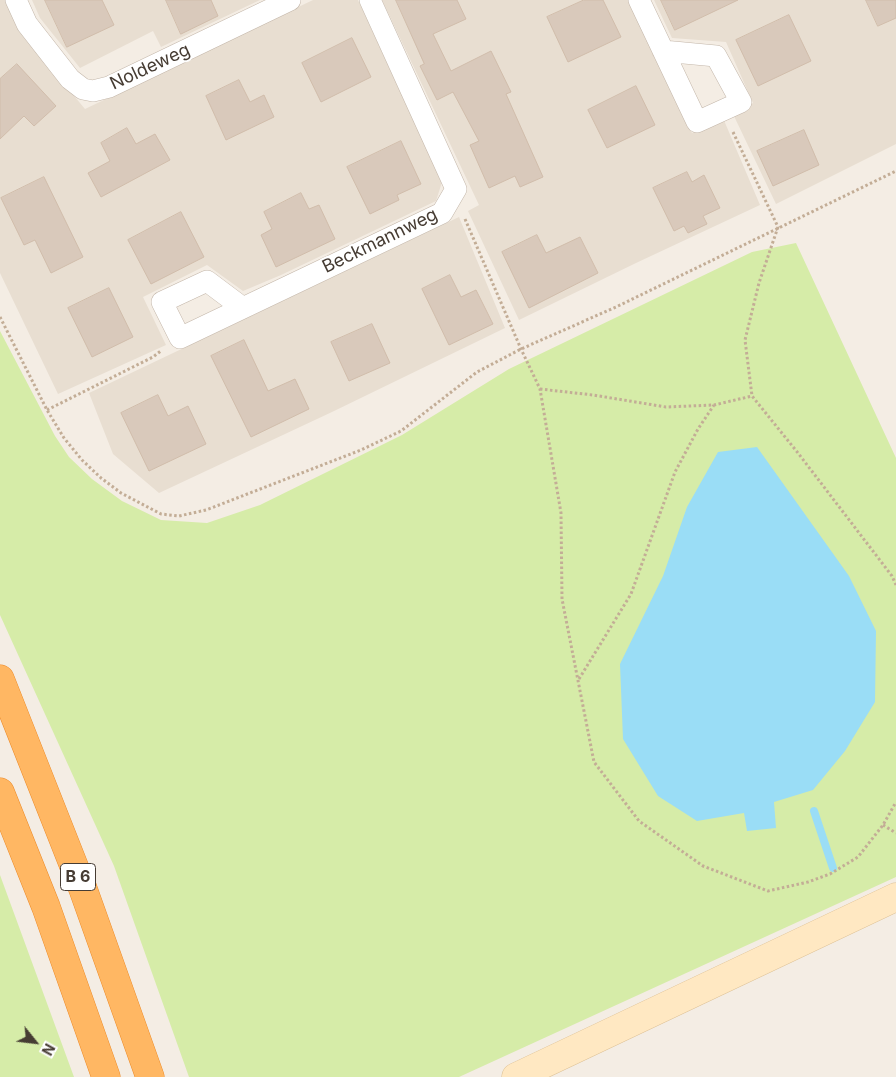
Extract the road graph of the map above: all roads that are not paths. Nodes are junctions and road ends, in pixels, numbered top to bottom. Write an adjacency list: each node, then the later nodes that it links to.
1 (16, 0): 2 (street, Noldeweg)
2 (290, 0)
3 (370, 0): 6 (street, Beckmannweg)
4 (639, 0): 5 (street)
5 (664, 52): 5 (street)
6 (242, 308): 6 (street, Beckmannweg)
7 (0, 679): 11 (highway, B 6)
8 (0, 792): 10 (highway, B 6)
9 (896, 898): 12 (street)
10 (106, 1077)
11 (150, 1077)
12 (516, 1077)

